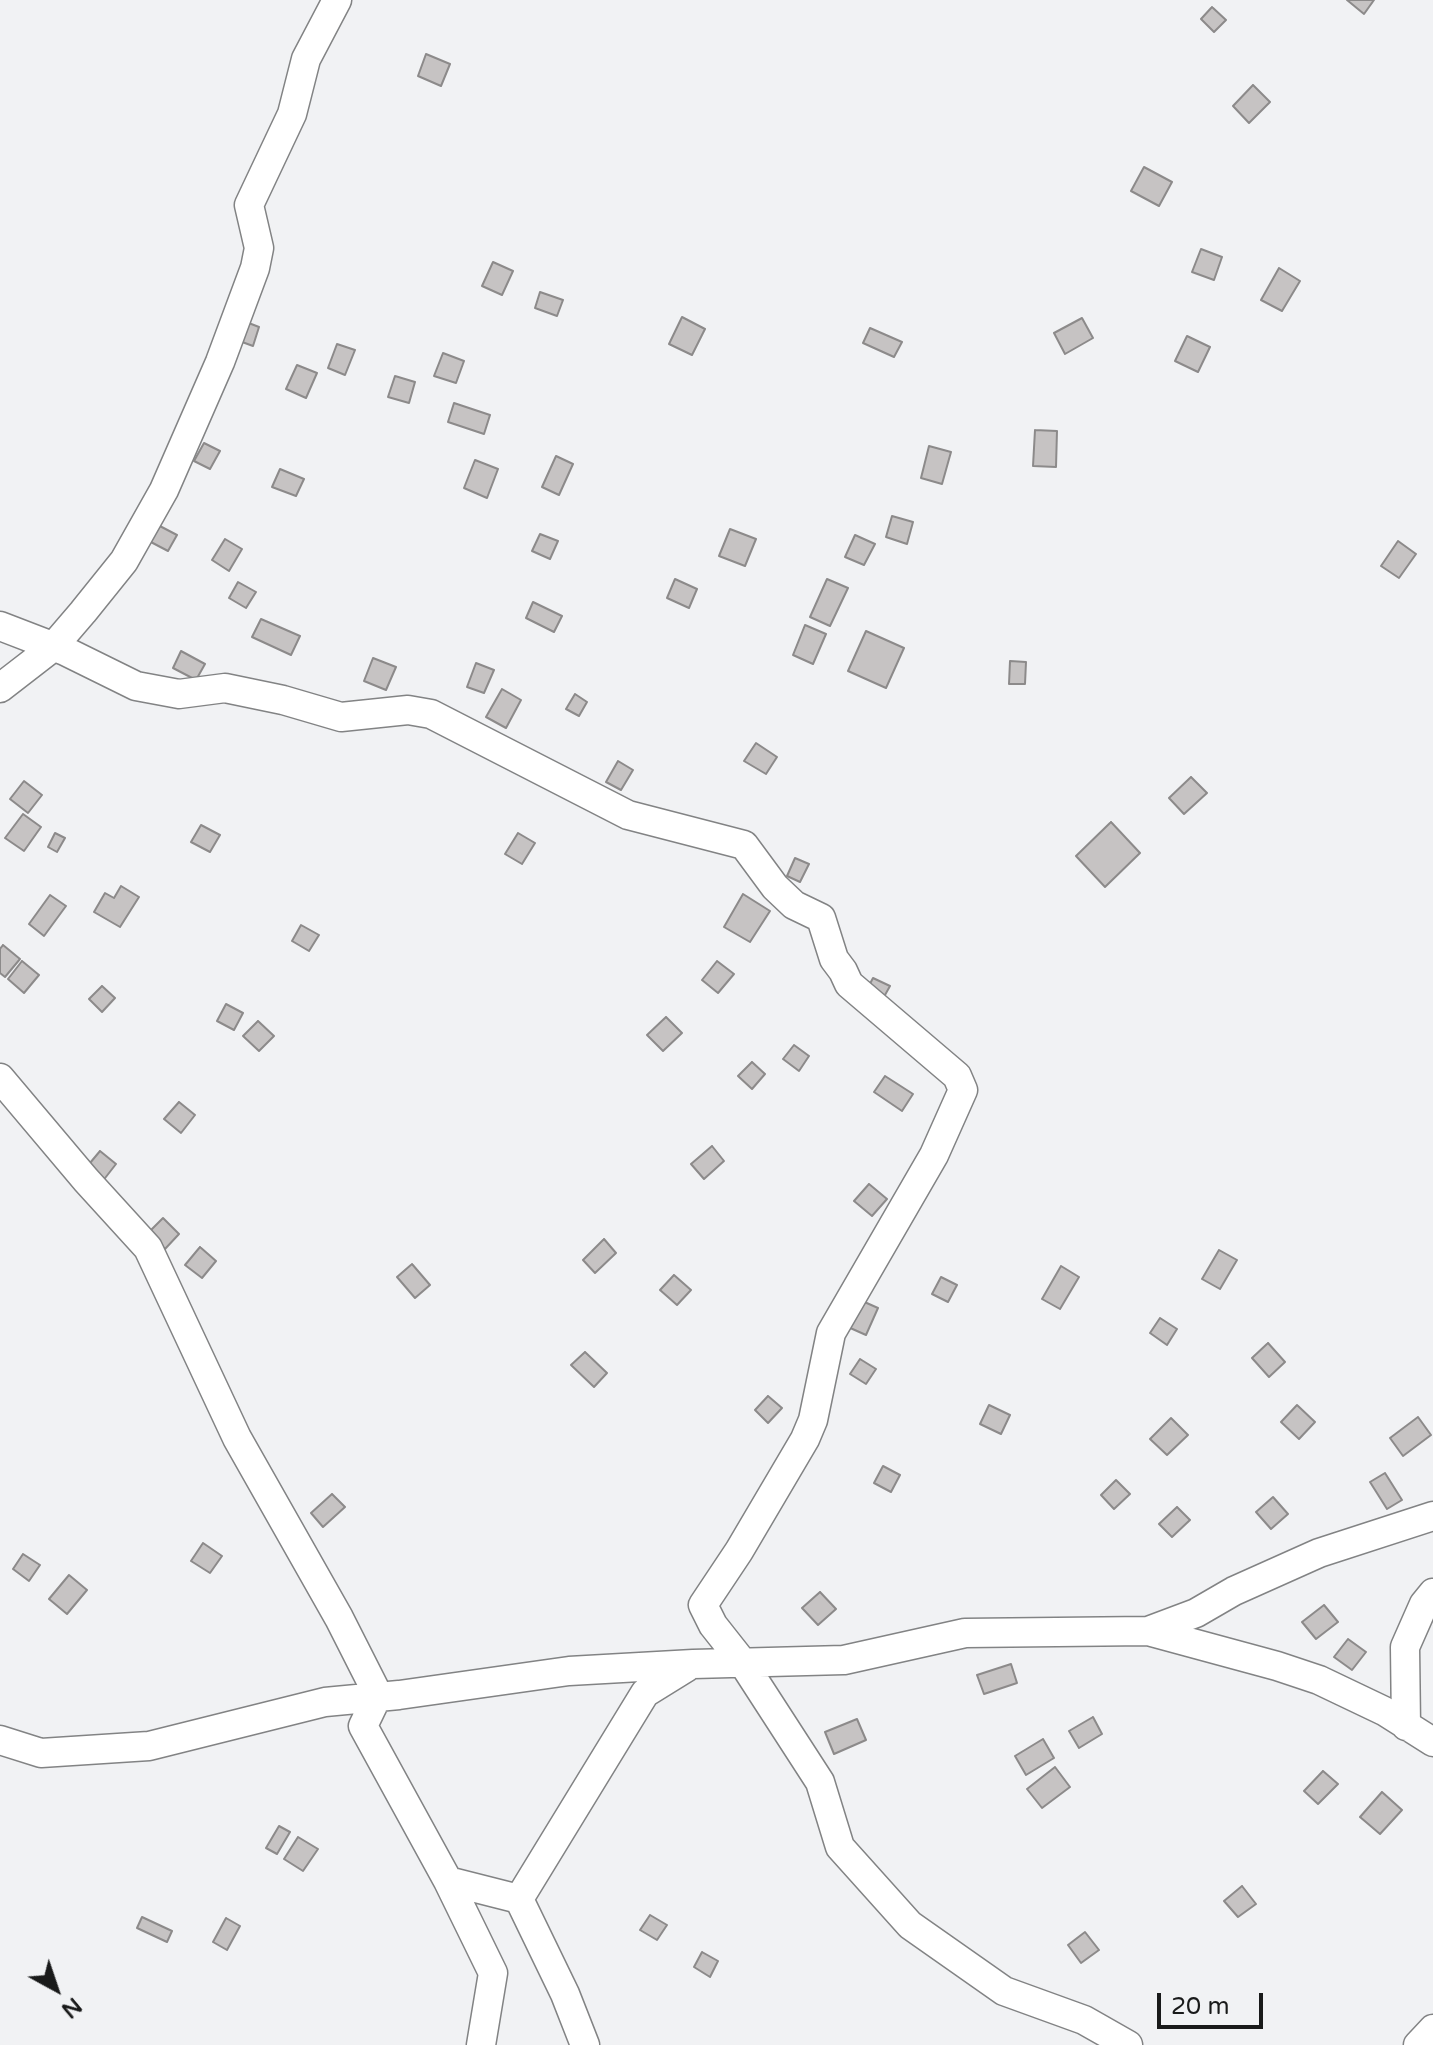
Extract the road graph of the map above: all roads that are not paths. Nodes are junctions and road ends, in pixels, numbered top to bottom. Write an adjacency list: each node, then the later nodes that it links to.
1 (337, 0): 3 (street)
2 (0, 626): 3 (street)
3 (53, 647): 4 (street); 9 (street)
4 (0, 688)
5 (0, 1078): 11 (street)
6 (1433, 1516): 8 (street)
7 (1433, 1593): 12 (street)
8 (1148, 1631): 9 (street); 12 (street)
9 (743, 1663): 10 (street); 20 (street)
10 (693, 1664): 11 (street); 16 (street)
11 (378, 1695): 13 (street); 15 (street)
12 (1406, 1726): 14 (street)
13 (0, 1740)
14 (1433, 1742)
15 (448, 1881): 16 (street); 18 (street)
16 (519, 1899): 19 (street)
17 (1433, 2029): 21 (street)
18 (481, 2045)
19 (585, 2045)
20 (1128, 2045)
21 (1418, 2045)

